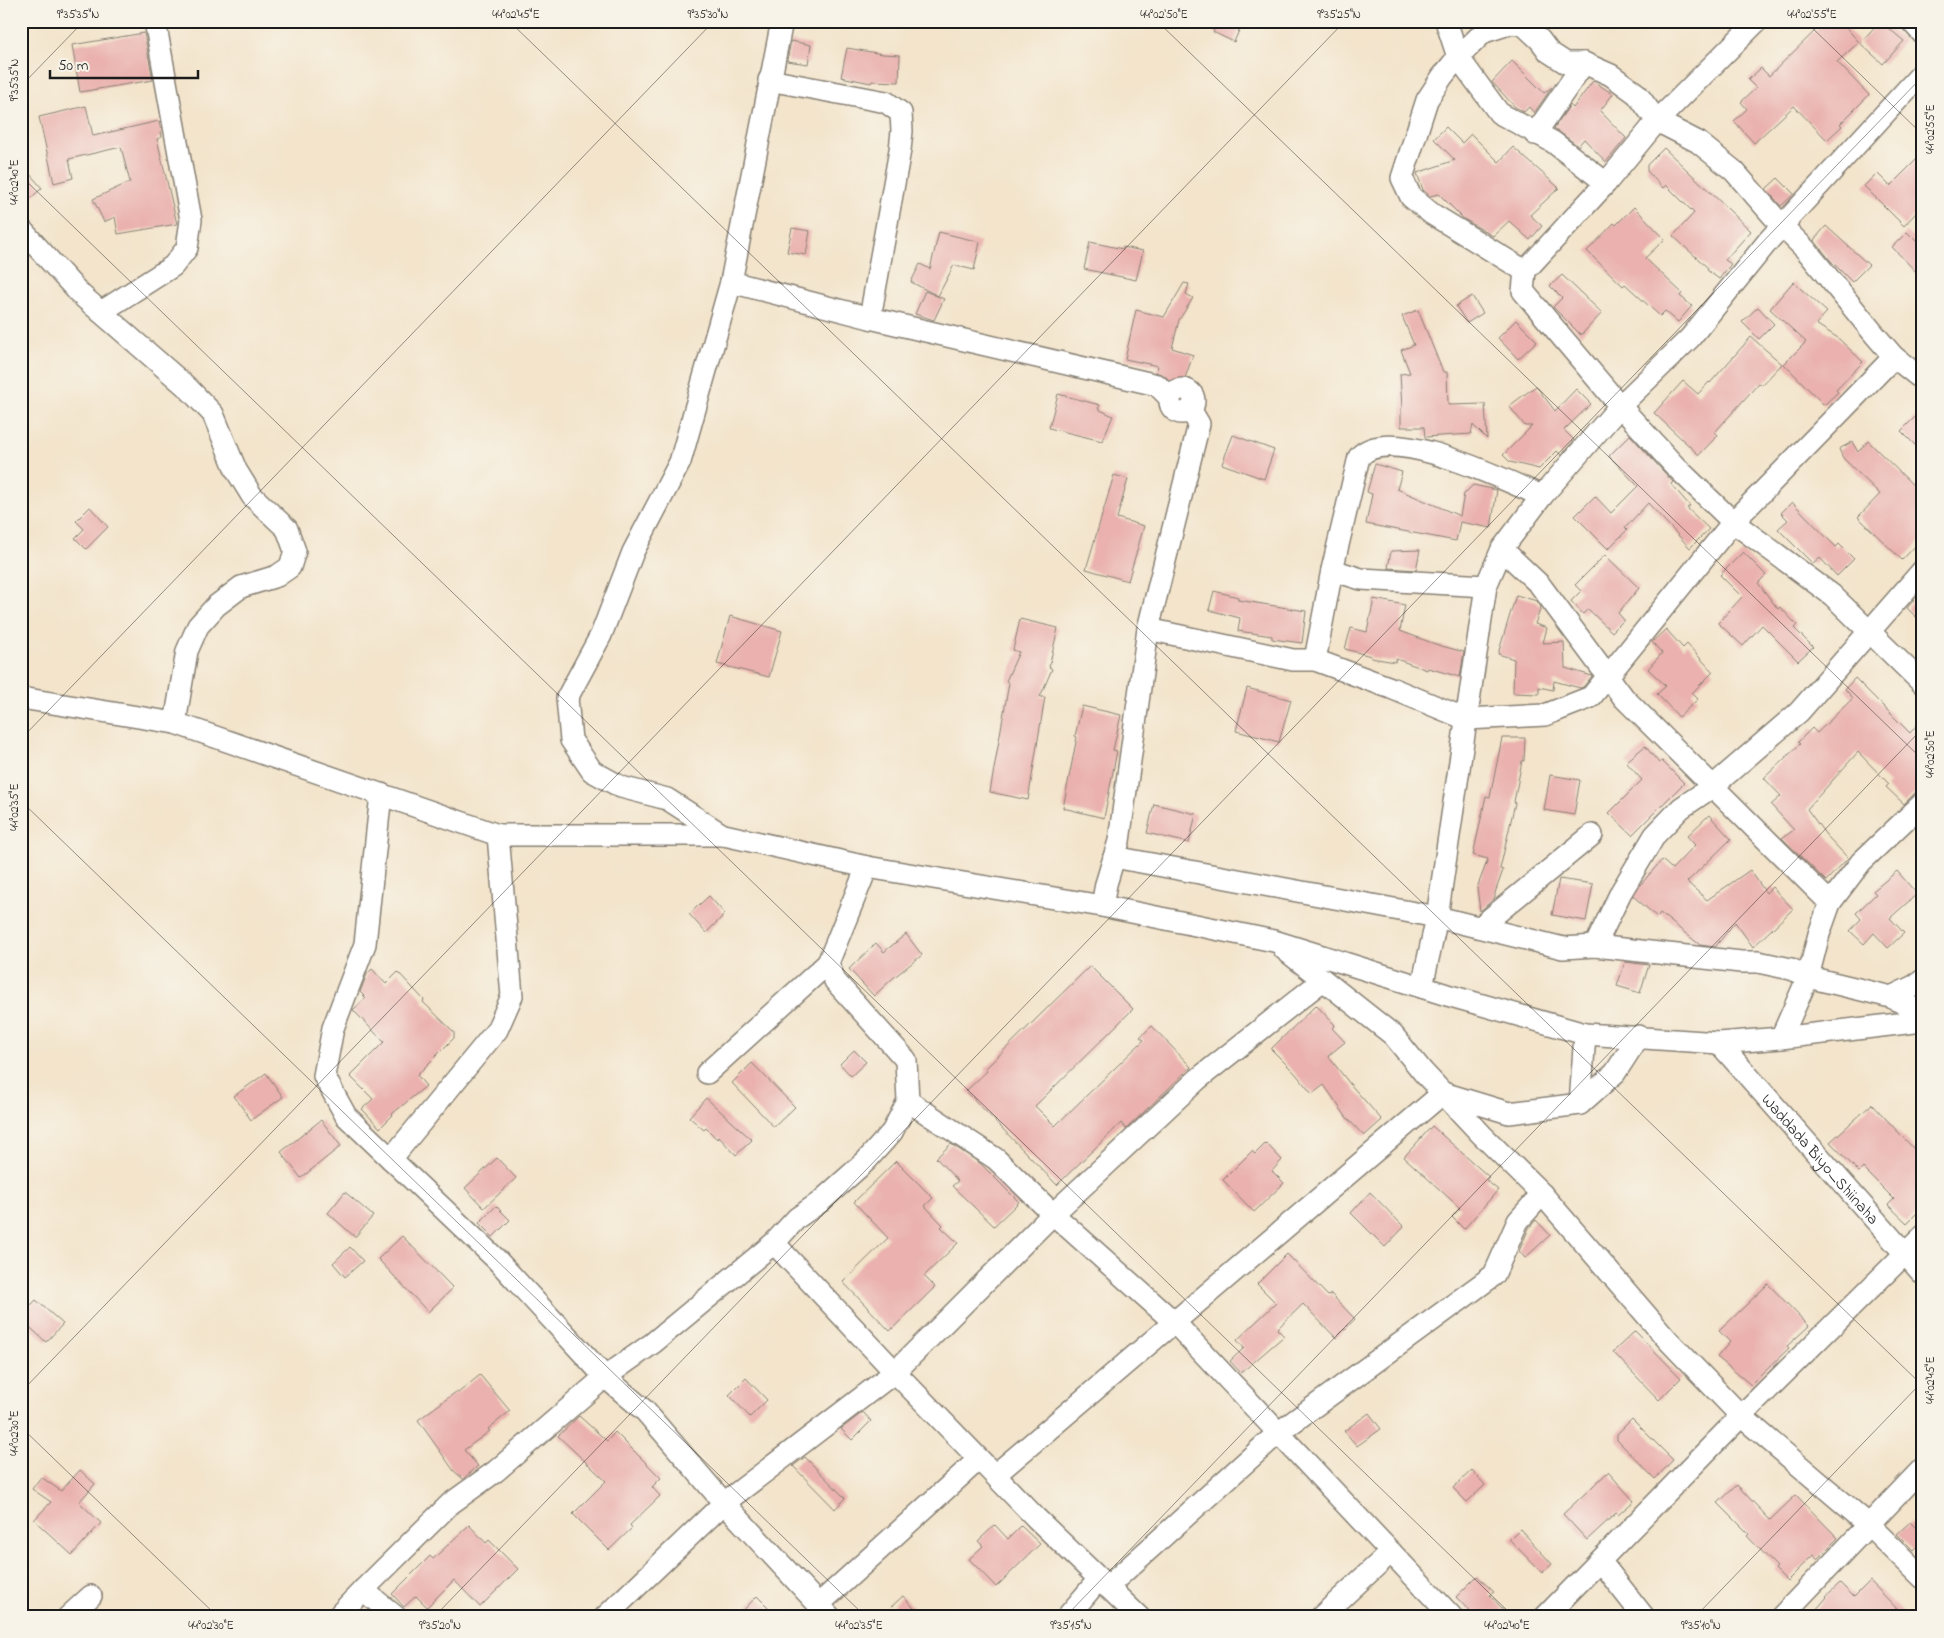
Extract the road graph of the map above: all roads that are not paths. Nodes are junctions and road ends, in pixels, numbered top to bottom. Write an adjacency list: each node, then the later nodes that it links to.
1 (155, 21): 18 (street)
2 (782, 21): 10 (street)
3 (1446, 21): 7 (street)
4 (1757, 21): 11 (street)
5 (1911, 21): 6 (street)
6 (1923, 34)
7 (1458, 57): 8 (street); 12 (street); 16 (street)
8 (1584, 64): 11 (street); 12 (street)
9 (1923, 72): 14 (street)
10 (769, 80): 17 (street); 19 (street)
11 (1657, 121): 13 (street); 14 (street)
12 (1535, 134): 13 (street)
13 (1606, 183): 16 (street)
14 (1782, 226): 20 (street); 22 (street)
15 (21, 229): 18 (street)
16 (1525, 271): 22 (street)
17 (731, 282): 19 (street); 41 (street)
18 (101, 312): 36 (street)
19 (870, 318): 29 (street)
20 (1894, 357): 21 (street); 24 (street)
21 (1923, 380)
22 (1620, 406): 23 (street); 24 (street)
23 (1542, 496): 25 (street); 26 (street)
24 (1733, 522): 30 (street); 32 (street)
25 (1502, 549): 28 (street); 32 (street)
26 (1332, 570): 28 (street); 31 (street)
27 (1923, 570): 30 (street)
28 (1486, 586): 35 (street)
29 (1148, 629): 31 (street); 43 (street)
30 (1868, 631): 33 (street); 37 (street)
31 (1314, 660): 35 (street)
32 (1608, 675): 35 (street); 37 (street)
33 (1923, 684)
34 (21, 698): 36 (street)
35 (1466, 719): 47 (street)
36 (175, 723): 38 (street)
37 (1712, 788): 45 (street); 50 (street)
38 (380, 794): 40 (street); 67 (street)
39 (1923, 803): 45 (street)
40 (498, 835): 41 (street); 67 (street)
41 (724, 835): 44 (street)
42 (1592, 835): 48 (street)
43 (1114, 857): 46 (street); 47 (street)
44 (867, 867): 46 (street); 51 (street)
45 (1830, 904): 52 (street)
46 (1102, 906): 49 (street)
47 (1437, 917): 48 (street); 55 (street)
48 (1480, 927): 50 (street)
49 (1274, 941): 53 (street); 55 (street)
50 (1595, 946): 52 (street)
51 (828, 963): 63 (street); 65 (street)
52 (1808, 977): 56 (street); 61 (street)
53 (1323, 980): 64 (street); 69 (street)
54 (1923, 980): 56 (street)
55 (1422, 987): 59 (street)
56 (1891, 997): 57 (street)
57 (1923, 1013)
58 (1923, 1021): 61 (street)
59 (1585, 1034): 60 (street); 66 (street)
60 (1639, 1036): 62 (street); 66 (street)
61 (1781, 1038): 62 (street)
62 (1719, 1043): 72 (street, Waddada Biyo_Shiinaha)
63 (707, 1073)
64 (1443, 1094): 66 (street); 68 (street); 74 (street)
65 (908, 1102): 69 (street); 71 (street)
66 (1580, 1104)
67 (391, 1159): 76 (street)
68 (1542, 1194): 77 (street); 78 (street)
69 (1053, 1214): 74 (street); 75 (street)
70 (1923, 1236): 72 (street)
71 (774, 1243): 75 (street); 76 (street)
72 (1906, 1255): 73 (street, Waddada Biyo_Shiinaha); 77 (street)
73 (1923, 1274)
74 (1174, 1322): 78 (street); 81 (street)
75 (895, 1372): 79 (street); 82 (street)
76 (606, 1377): 82 (street); 88 (street)
77 (1741, 1416): 83 (street); 85 (street)
78 (1278, 1433): 84 (street); 87 (street)
79 (978, 1459): 81 (street); 90 (street)
80 (1923, 1468): 83 (street)
81 (994, 1475): 87 (street)
82 (724, 1503): 90 (street); 94 (street)
83 (1869, 1525): 86 (street); 101 (street)
84 (1391, 1552): 97 (street); 98 (street)
85 (1600, 1561): 99 (street); 100 (street)
86 (1923, 1578)
87 (1103, 1583): 95 (street); 96 (street)
88 (363, 1590): 92 (street); 93 (street)
89 (91, 1596): 91 (street)
90 (824, 1611)
91 (68, 1617)
92 (337, 1617)
93 (396, 1617)
94 (605, 1617)
95 (1067, 1617)
96 (1139, 1617)
97 (1321, 1617)
98 (1452, 1617)
99 (1545, 1617)
100 (1644, 1617)
101 (1781, 1617)

